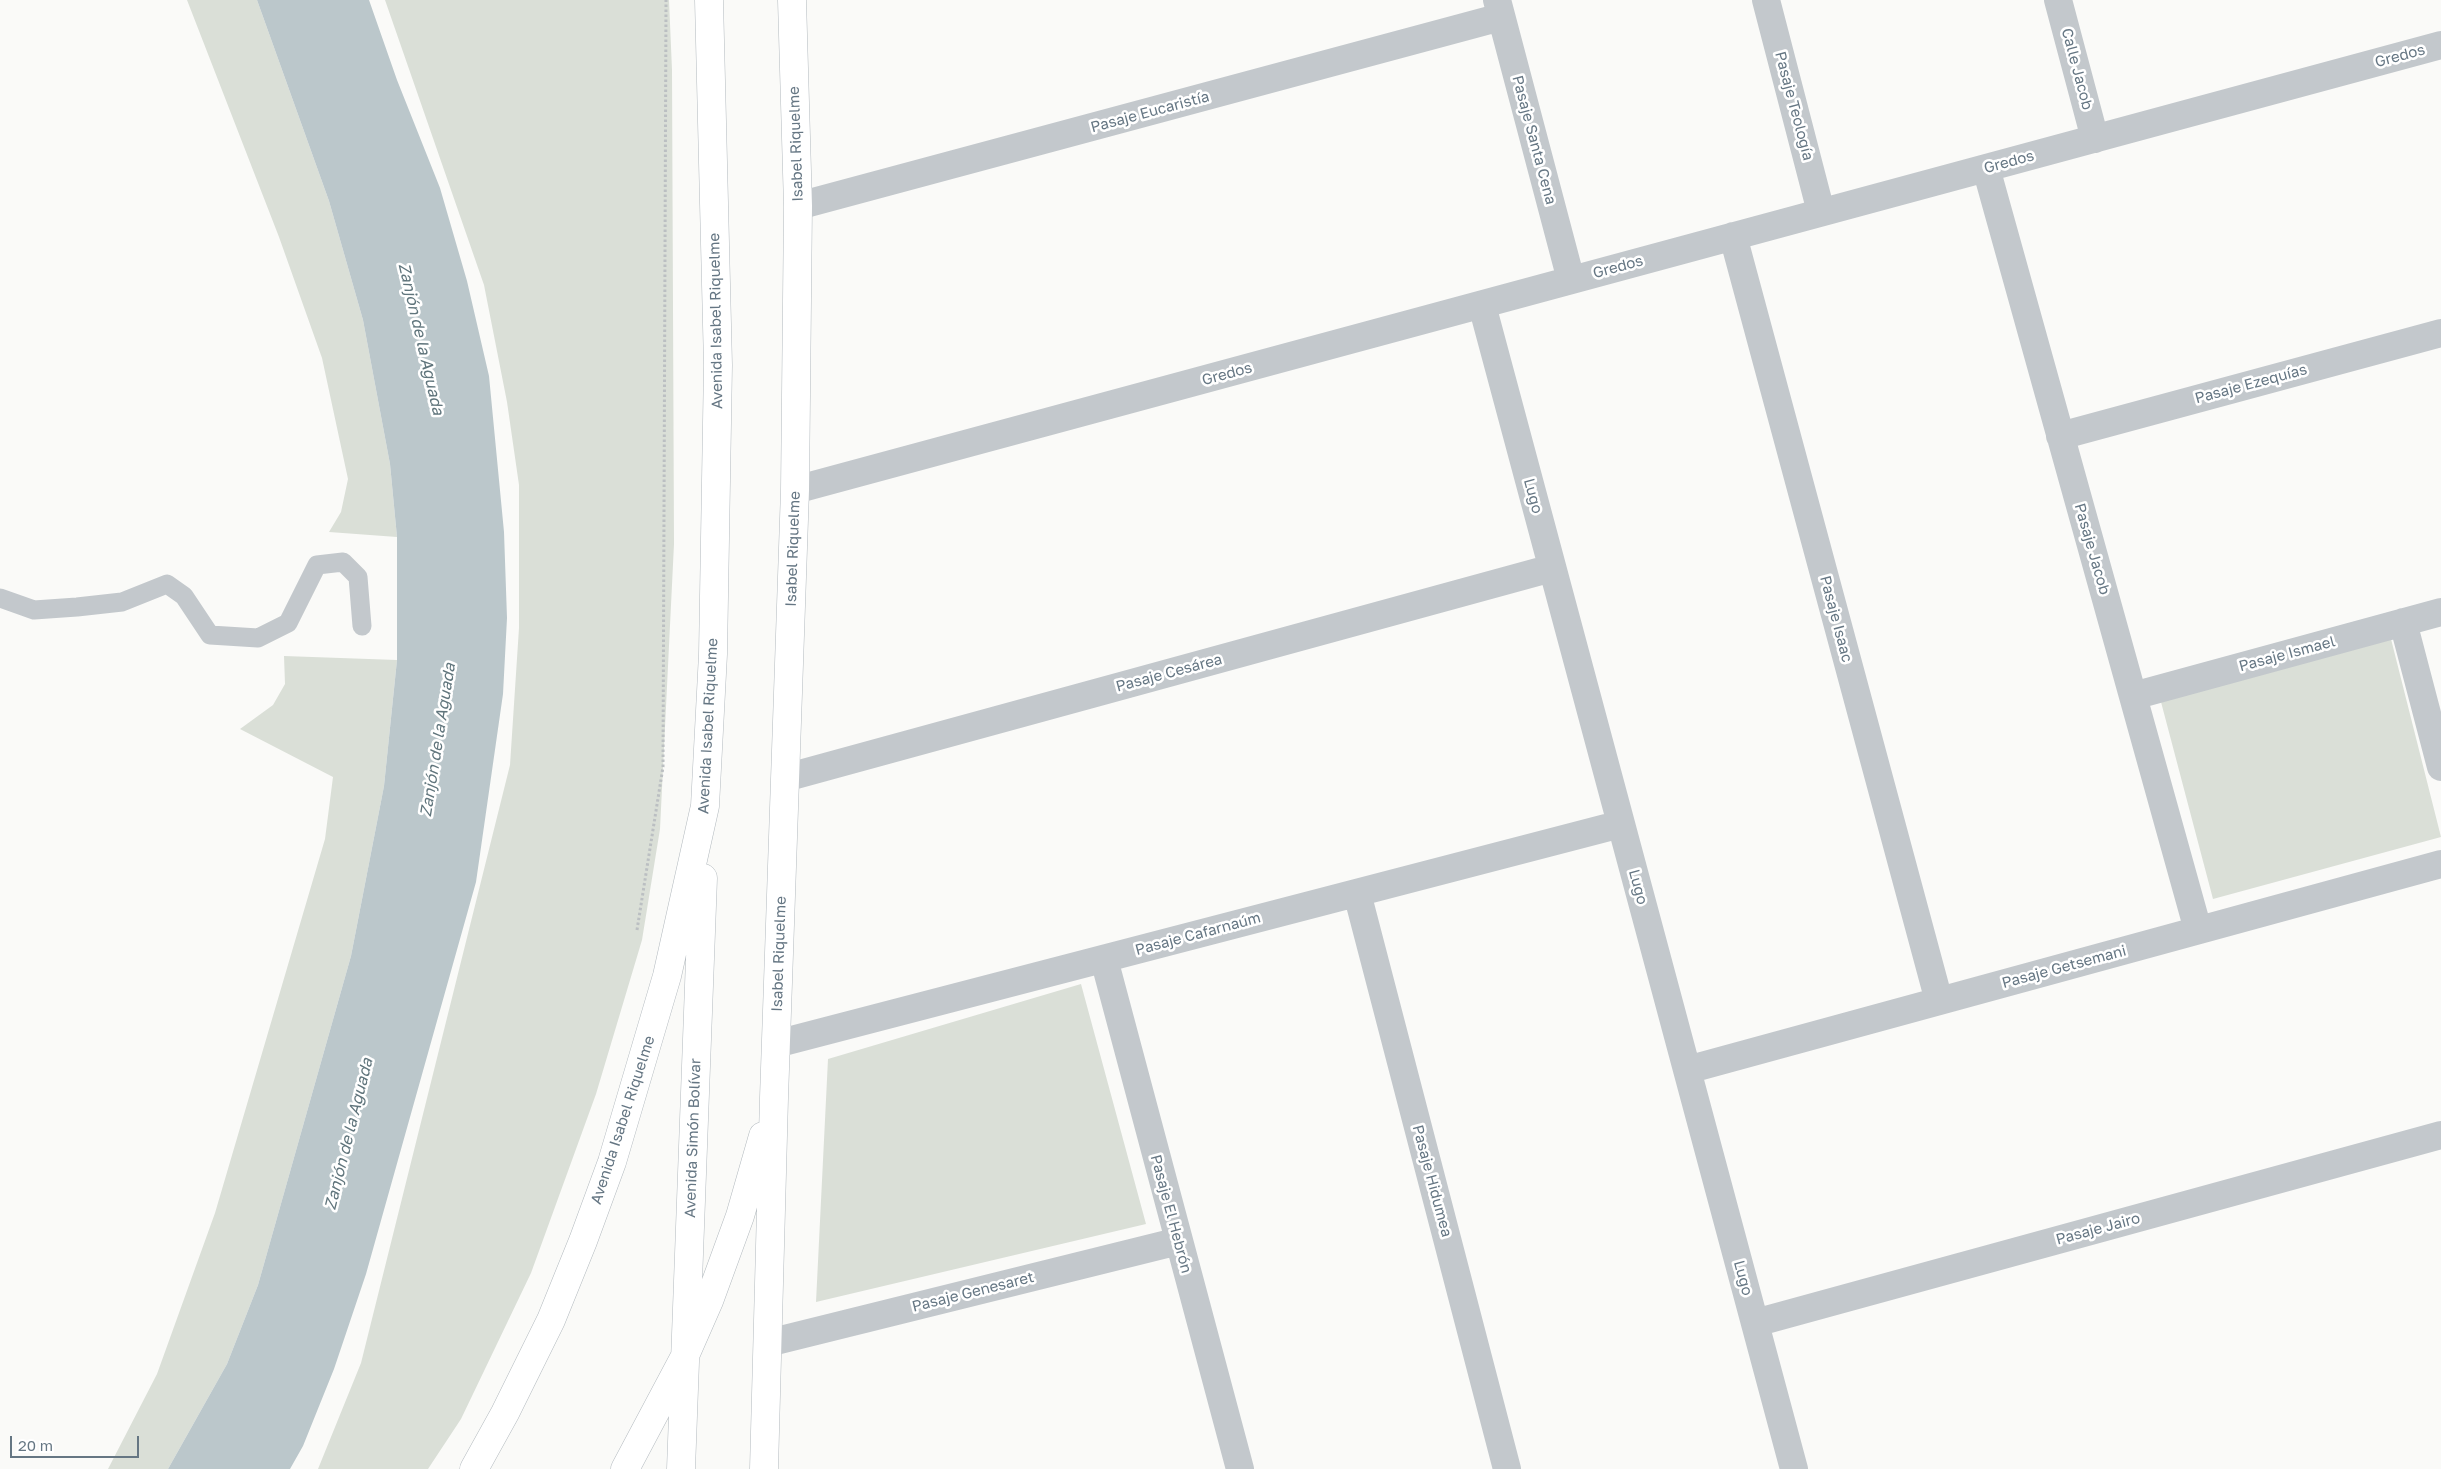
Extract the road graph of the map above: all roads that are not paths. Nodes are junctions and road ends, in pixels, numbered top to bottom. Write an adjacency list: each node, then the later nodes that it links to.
1 (709, 0): 25 (main road, Avenida Isabel Riquelme)
2 (792, 0): 9 (main road, Isabel Riquelme)
3 (1766, 0): 10 (street, Pasaje Teología)
4 (2058, 0): 7 (street, Calle Jacob)
5 (1499, 9): 9 (street, Pasaje Eucaristía); 12 (street, Pasaje Santa Cena)
6 (2441, 45): 7 (street, Gredos)
7 (2096, 139): 8 (street, Gredos)
8 (1986, 168): 10 (street, Gredos); 15 (street, Pasaje Jacob)
9 (798, 206): 16 (main road, Isabel Riquelme)
10 (1821, 212): 11 (street, Gredos)
11 (1733, 236): 12 (street, Gredos); 31 (street, Pasaje Isaac)
12 (1571, 280): 13 (street, Gredos)
13 (1482, 305): 16 (street, Gredos); 17 (street, Lugo)
14 (2441, 333): 15 (street, Pasaje Ezequías)
15 (2060, 436): 22 (street, Pasaje Jacob)
16 (795, 490): 24 (main road, Isabel Riquelme)
17 (1552, 568): 24 (street, Pasaje Cesárea); 26 (street, Lugo)
18 (0, 598): 21 (lane)
19 (2441, 612): 20 (street, Pasaje Ismael)
20 (2403, 622): 22 (street, Pasaje Ismael); 23 (street)
21 (362, 626)
22 (2133, 696): 29 (street, Pasaje Jacob)
23 (2441, 767)
24 (785, 778): 32 (main road, Isabel Riquelme)
25 (705, 806): 39 (main road, Avenida Simón Bolívar); 40 (main road, Avenida Isabel Riquelme)
26 (1621, 824): 28 (street, Pasaje Cafarnaúm); 33 (street, Lugo)
27 (2441, 864): 29 (street, Pasaje Getsemani)
28 (1357, 893): 30 (street, Pasaje Cafarnaúm); 45 (street, Pasaje Hidumea)
29 (2198, 930): 31 (street, Pasaje Getsemani)
30 (1104, 959): 32 (street, Pasaje Cafarnaúm); 36 (street, Pasaje El Hebrón)
31 (1939, 1001): 33 (street, Pasaje Getsemani)
32 (776, 1044): 34 (main road, Isabel Riquelme)
33 (1687, 1070): 37 (street, Lugo)
34 (774, 1098): 38 (main road); 39 (main road)
35 (2441, 1135): 37 (street, Pasaje Jairo)
36 (1178, 1241): 38 (street, Pasaje Genesaret); 44 (street, Pasaje El Hebrón)
37 (1755, 1323): 46 (street, Lugo)
38 (768, 1343): 43 (main road)
39 (684, 1358): 41 (main road); 42 (main road, Avenida Simón Bolívar)
40 (474, 1469)
41 (625, 1469)
42 (681, 1469)
43 (764, 1469)
44 (1240, 1469)
45 (1507, 1469)
46 (1794, 1469)

